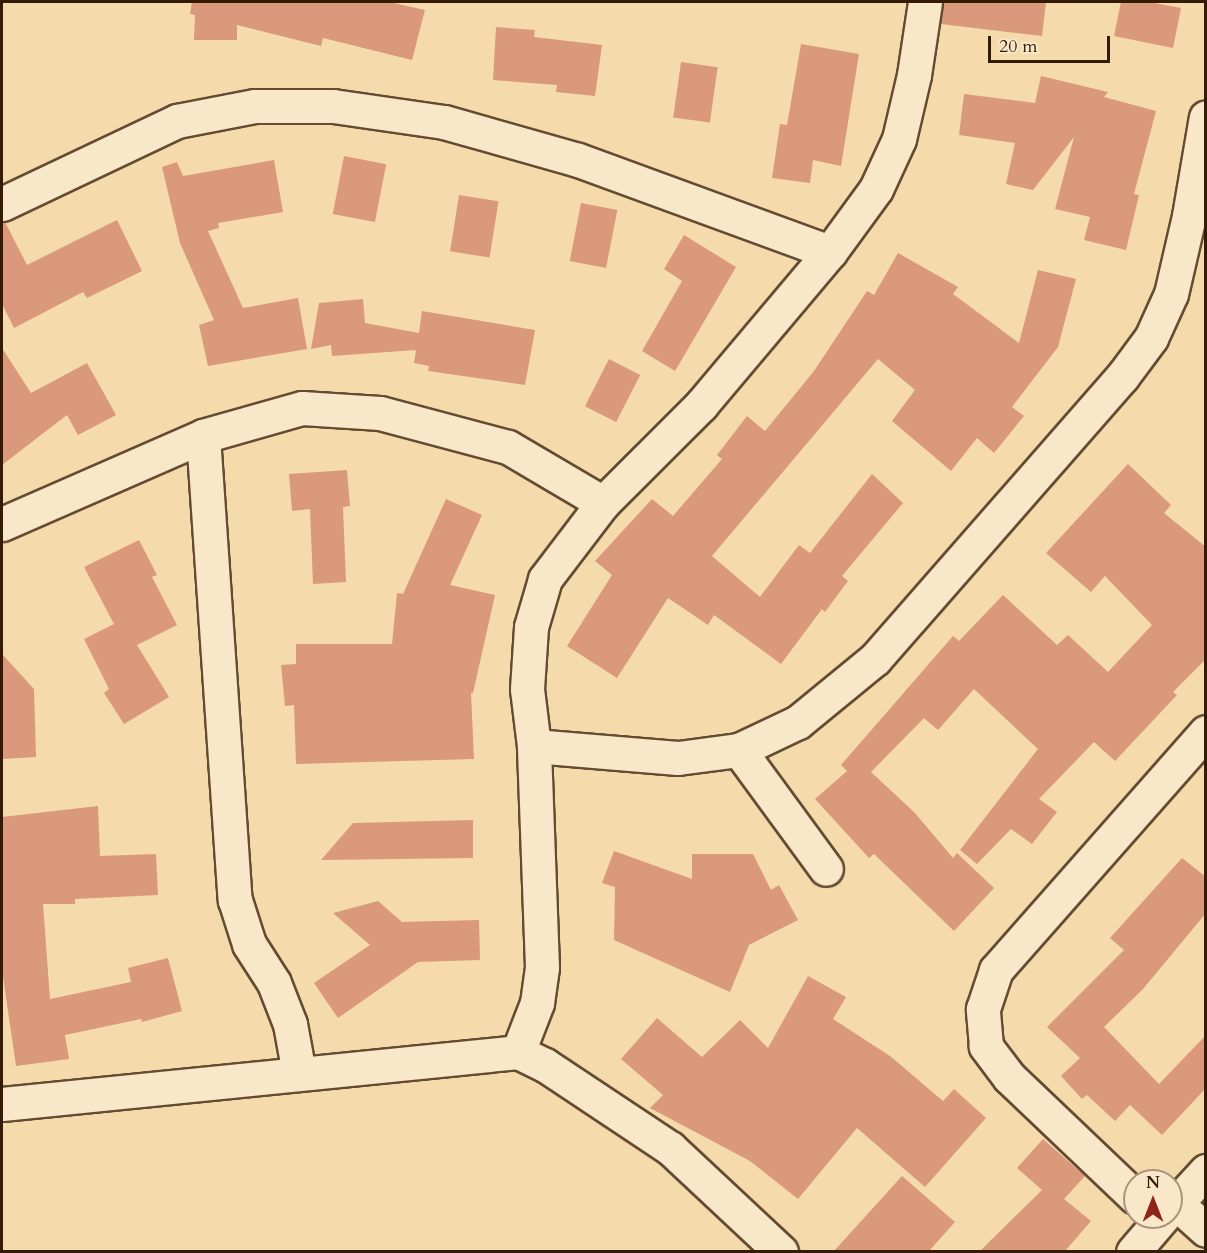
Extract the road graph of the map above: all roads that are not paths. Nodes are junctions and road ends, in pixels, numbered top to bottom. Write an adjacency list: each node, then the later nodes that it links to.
1 (925, 2): 4 (street)
2 (1206, 117): 10 (street)
3 (2, 204): 4 (street)
4 (830, 252): 6 (street)
5 (203, 436): 6 (street); 7 (street); 13 (street)
6 (603, 503): 9 (street)
7 (2, 524)
8 (1206, 732): 16 (street)
9 (534, 746): 10 (street); 12 (street)
10 (739, 750): 11 (street)
11 (826, 869)
12 (518, 1052): 13 (street); 21 (street)
13 (299, 1073): 14 (street)
14 (2, 1104)
15 (1206, 1171): 17 (street)
16 (1123, 1186)
17 (1183, 1195)
18 (1183, 1220): 20 (street)
19 (1152, 1229): 22 (street)
20 (1206, 1230)
21 (781, 1251)
22 (1133, 1251)

